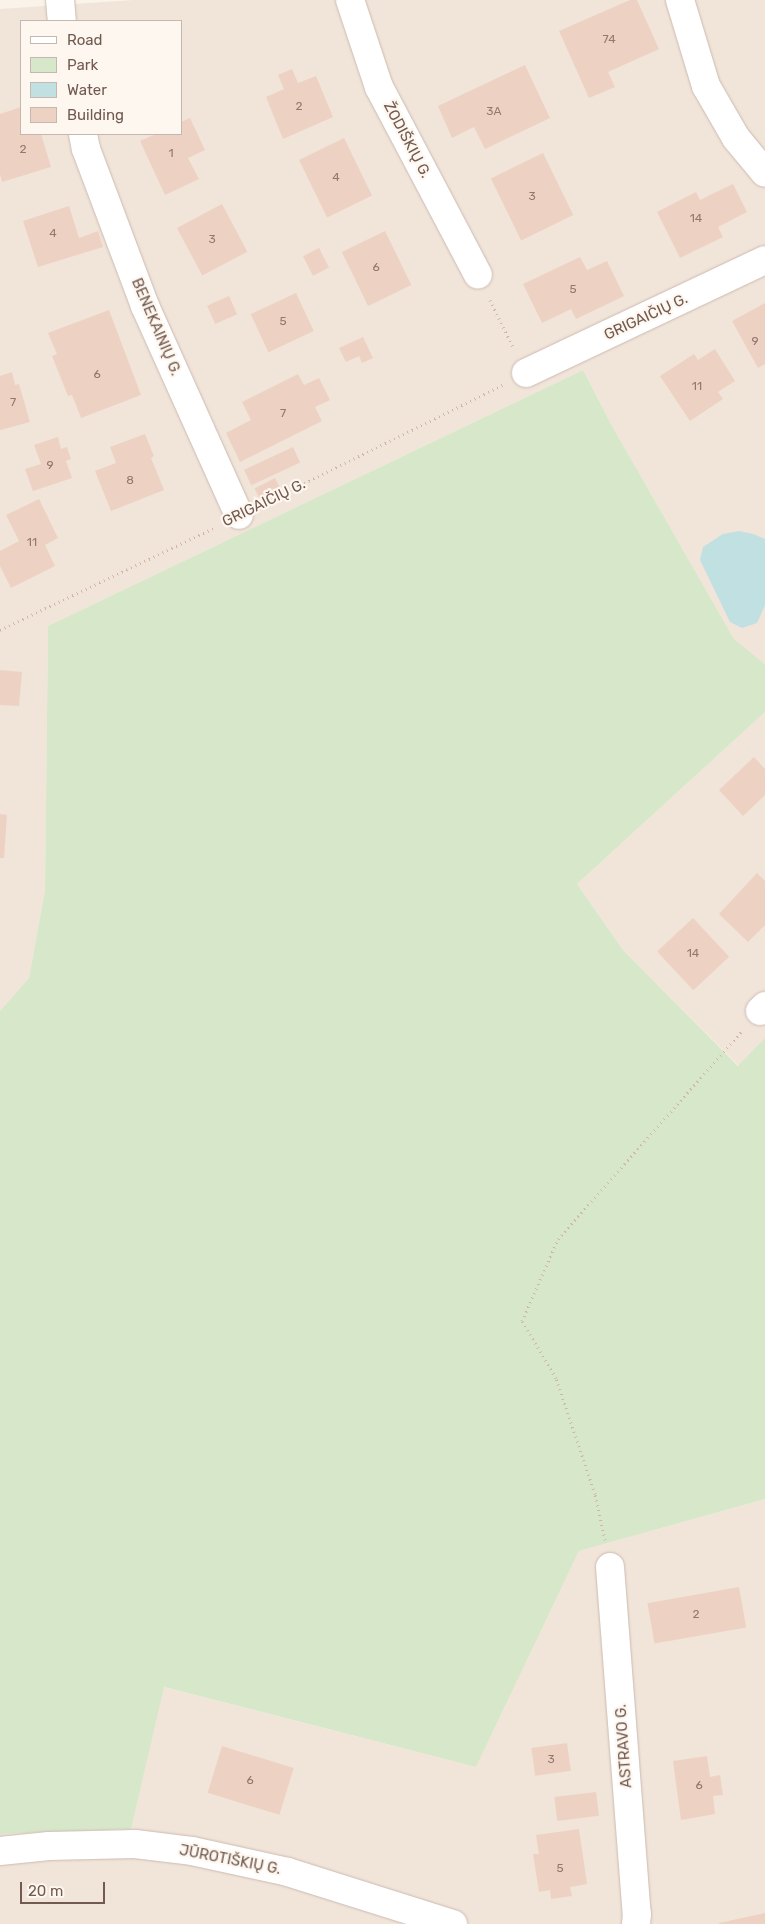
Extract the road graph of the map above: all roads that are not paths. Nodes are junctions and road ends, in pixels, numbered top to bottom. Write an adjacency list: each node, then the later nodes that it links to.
1 (60, 0): 4 (street)
2 (350, 0): 8 (street, ŽODIŠKIŲ G.)
3 (680, 0): 6 (street)
4 (62, 20)
5 (83, 135): 10 (street, BENEKAINIŲ G.)
6 (765, 173)
7 (765, 260): 9 (street, GRIGAIČIŲ G.)
8 (478, 275)
9 (526, 373)
10 (240, 515)
11 (610, 1567): 14 (street, ASTRAVO G.)
12 (0, 1851): 13 (street, JŪROTIŠKIŲ G.)
13 (452, 1924)
14 (636, 1924)

